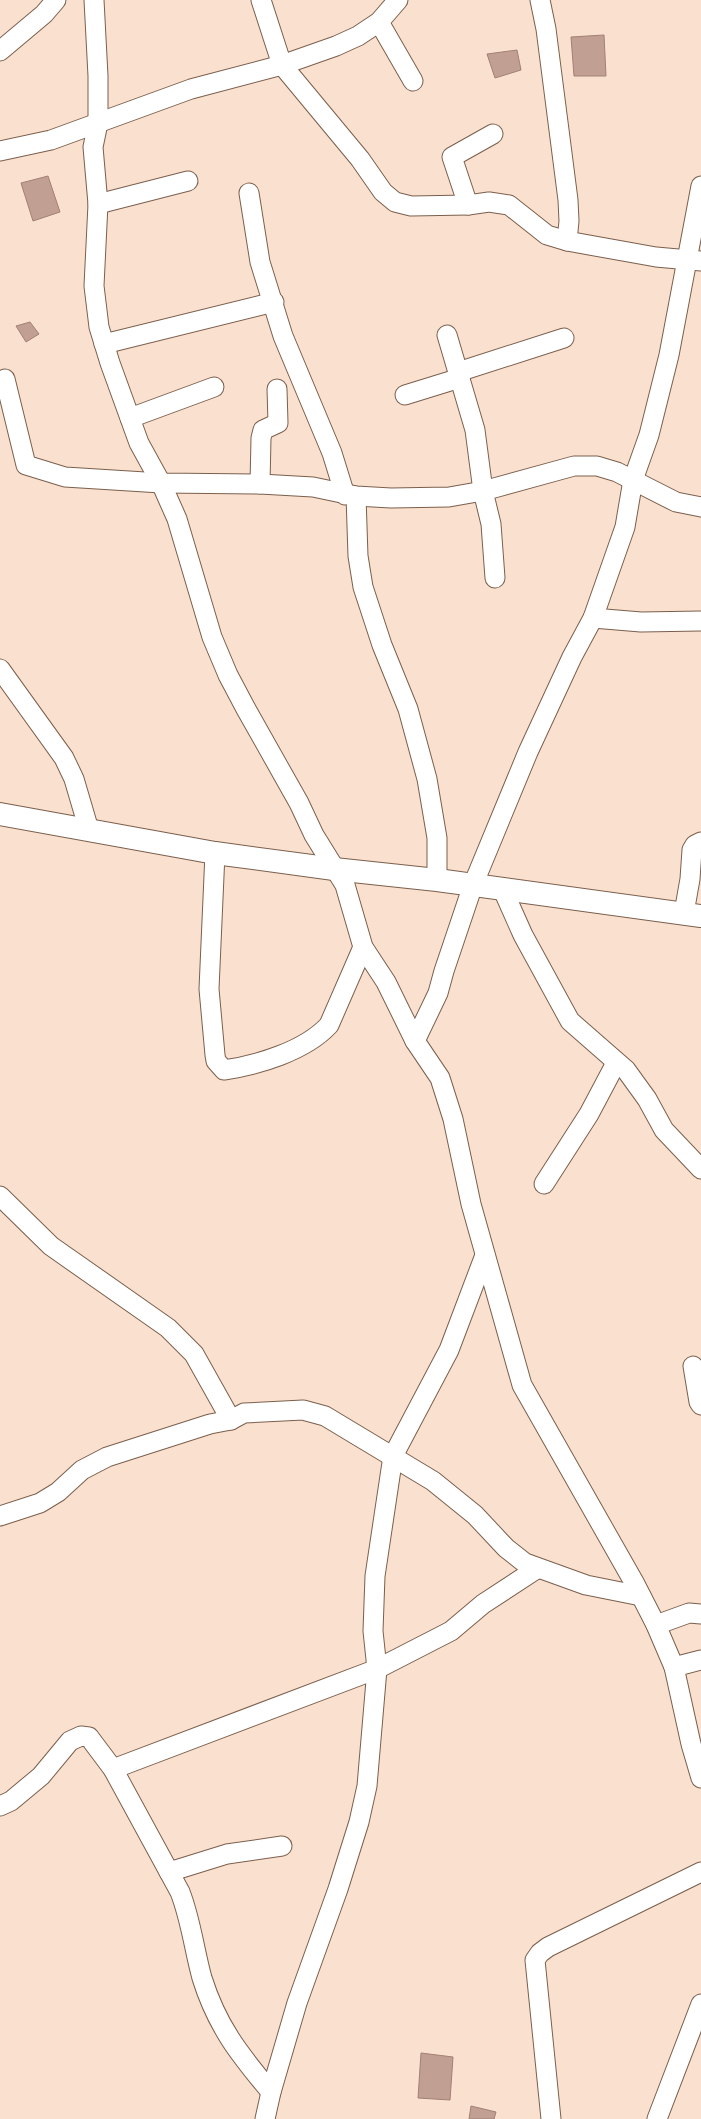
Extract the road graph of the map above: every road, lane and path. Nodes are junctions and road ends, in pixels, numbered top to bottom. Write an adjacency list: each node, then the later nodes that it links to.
1 (56, 0): 7 (street)
2 (94, 0): 10 (street)
3 (262, 0): 8 (street)
4 (398, 0): 6 (street)
5 (540, 0): 18 (street)
6 (380, 22): 8 (street); 9 (street)
7 (0, 51)
8 (282, 66): 10 (street); 17 (street)
9 (412, 81)
10 (98, 123): 12 (street); 16 (street)
11 (493, 134): 17 (street)
12 (0, 151)
13 (188, 181): 16 (street)
14 (701, 186): 19 (street)
15 (249, 193): 20 (street)
16 (98, 204): 23 (street)
17 (468, 205): 18 (street)
18 (567, 241): 19 (street)
19 (694, 260): 30 (street)
20 (274, 302): 23 (street); 34 (street)
21 (447, 335): 24 (street)
22 (564, 338): 24 (street)
23 (104, 344): 29 (street)
24 (459, 375): 28 (street); 33 (street)
25 (5, 379): 31 (street)
26 (214, 387): 29 (street)
27 (277, 390): 32 (street)
28 (405, 395)
29 (130, 418): 31 (street)
30 (633, 480): 33 (street); 35 (street); 37 (street)
31 (161, 484): 32 (street); 44 (street)
32 (260, 484): 34 (street)
33 (483, 491): 34 (street); 36 (street)
34 (351, 496): 45 (street)
35 (701, 507)
36 (495, 578)
37 (593, 618): 38 (street); 46 (street)
38 (701, 621)
39 (0, 669): 41 (street)
40 (0, 814): 41 (street)
41 (89, 830): 43 (street)
42 (701, 842): 48 (street)
43 (215, 853): 44 (street); 49 (street)
44 (334, 869): 45 (street); 49 (street)
45 (437, 880): 46 (street)
46 (473, 885): 47 (street); 50 (street)
47 (503, 890): 48 (street); 51 (street)
48 (693, 915)
49 (363, 947): 50 (street)
50 (416, 1041): 55 (street)
51 (616, 1063): 52 (street); 53 (street)
52 (701, 1169)
53 (544, 1184)
54 (0, 1196): 58 (street)
55 (485, 1255): 59 (street); 62 (street)
56 (693, 1366): 57 (street)
57 (701, 1405)
58 (230, 1420): 59 (street); 60 (street)
59 (393, 1456): 61 (street); 67 (street)
60 (0, 1516)
61 (538, 1568): 62 (street); 67 (street)
62 (641, 1596): 64 (street)
63 (701, 1614): 64 (street)
64 (656, 1625): 66 (street)
65 (701, 1660): 66 (street)
66 (674, 1667): 69 (street)
67 (377, 1669): 68 (street); 75 (street)
68 (113, 1769): 70 (street); 72 (street)
69 (701, 1778)
70 (0, 1806)
71 (282, 1846): 72 (street)
72 (169, 1872): 75 (street)
73 (701, 1872): 77 (street)
74 (701, 2004): 78 (street)
75 (271, 2092): 76 (street)
76 (266, 2119)
77 (551, 2119)
78 (657, 2119)

